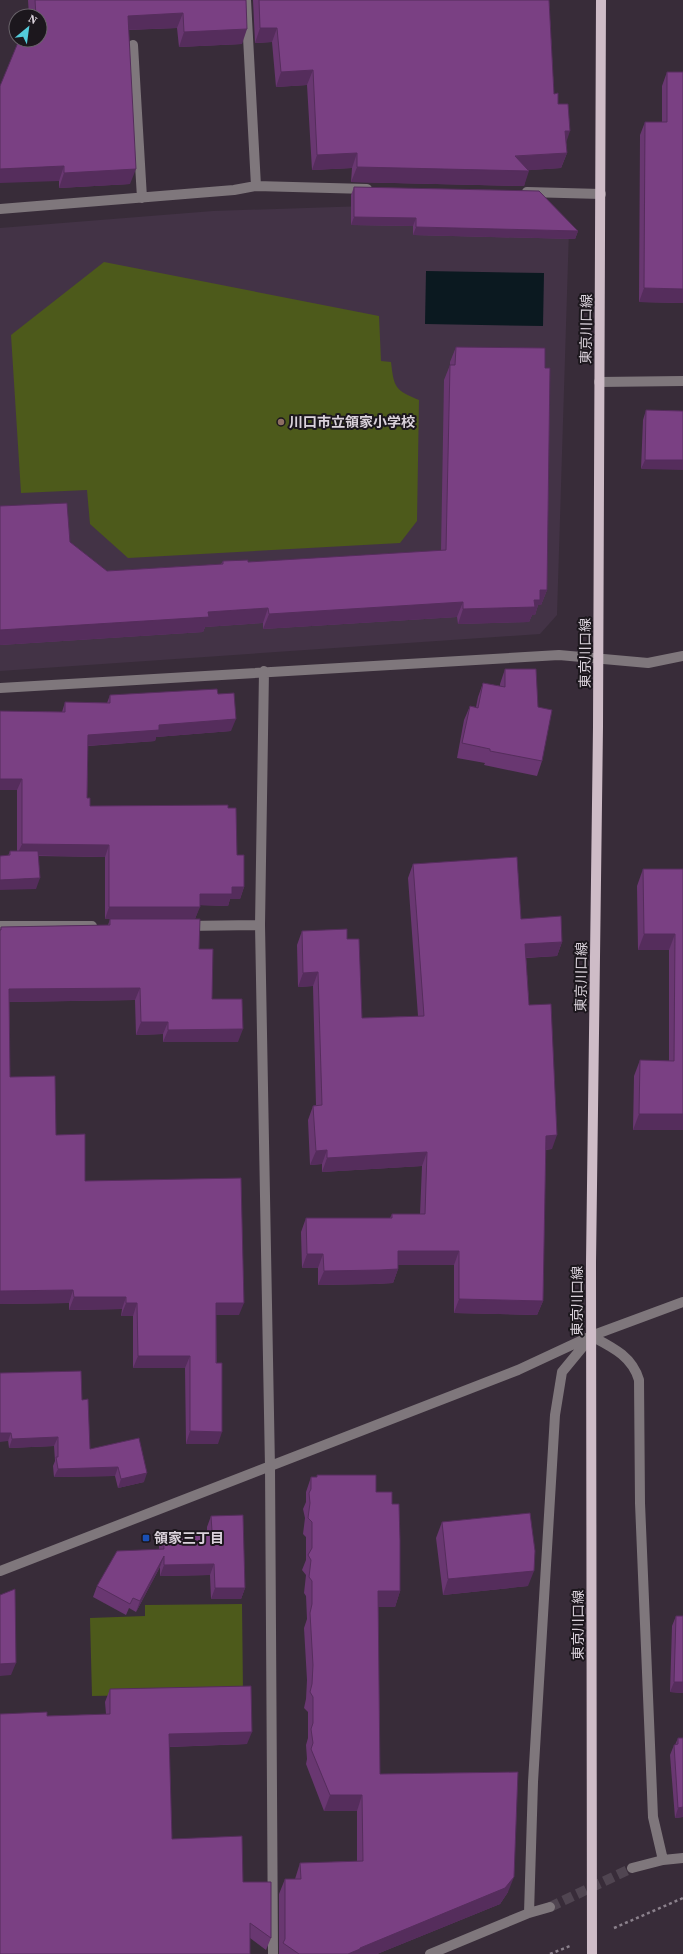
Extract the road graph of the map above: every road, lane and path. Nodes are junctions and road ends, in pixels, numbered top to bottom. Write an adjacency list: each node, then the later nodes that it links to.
1 (246, 0): 4 (street)
2 (601, 0): 7 (main road, 東京川口線)
3 (134, 45): 8 (street)
4 (256, 186): 5 (street); 8 (street)
5 (381, 189)
6 (515, 192): 7 (street)
7 (601, 194): 11 (main road, 東京川口線)
8 (142, 198): 9 (street)
9 (0, 209)
10 (683, 380): 11 (street)
11 (600, 382): 13 (main road, 東京川口線)
12 (683, 656): 13 (street)
13 (598, 659): 14 (street); 21 (main road, 東京川口線)
14 (264, 671): 15 (street); 19 (street)
15 (0, 688)
16 (0, 926): 17 (street)
17 (102, 926)
18 (173, 926): 19 (street)
19 (260, 926): 22 (street)
20 (683, 1302): 21 (street)
21 (591, 1336): 22 (street); 25 (street); 29 (street); 35 (main road, 東京川口線)
22 (270, 1467): 23 (street); 32 (street)
23 (0, 1571)
24 (683, 1858): 25 (street)
25 (663, 1860): 26 (street)
26 (632, 1868)
27 (683, 1898): 30 (path)
28 (550, 1907): 29 (street)
29 (529, 1913): 33 (street)
30 (626, 1923)
31 (567, 1948): 34 (path)
32 (273, 1954)
33 (430, 1954)
34 (550, 1954)
35 (592, 1954)

